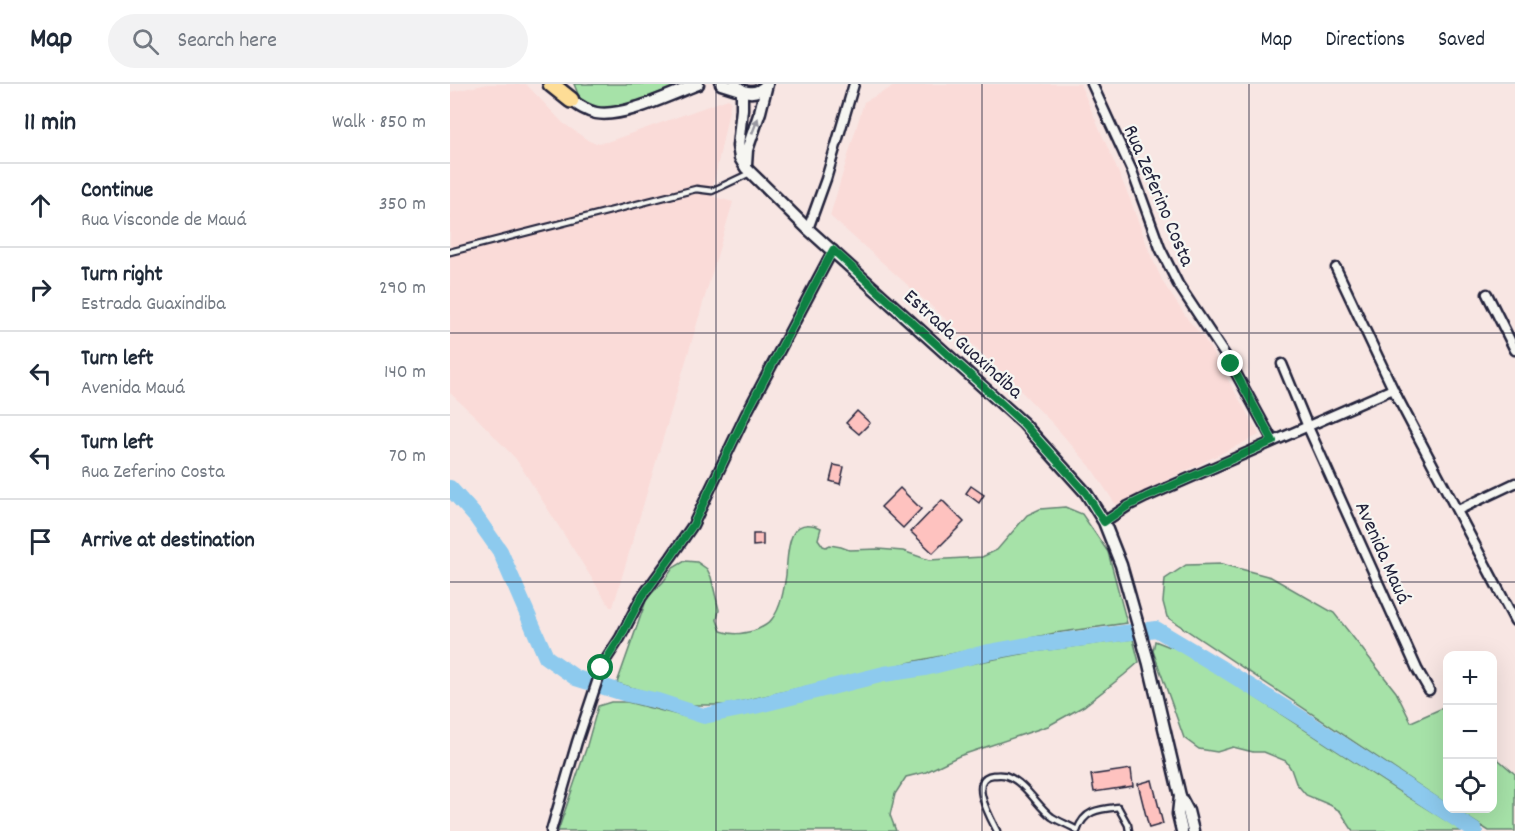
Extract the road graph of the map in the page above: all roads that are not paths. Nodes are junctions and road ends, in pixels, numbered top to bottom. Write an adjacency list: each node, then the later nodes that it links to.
1 (551, 84): 9 (highway)
2 (567, 84): 9 (highway)
3 (698, 84): 9 (street)
4 (721, 84): 8 (street)
5 (767, 84): 8 (street); 10 (street, one-way to 5)
6 (854, 84): 11 (street)
7 (1092, 84): 20 (street, Rua Zeferino Costa)
8 (739, 88): 10 (street)
9 (571, 100)
10 (748, 170): 11 (street, Estrada Guaxindiba); 13 (lane)
11 (808, 229): 12 (street, Estrada Guaxindiba)
12 (833, 250): 23 (street, Estrada Guaxindiba); 28 (street)
13 (450, 252)
14 (1335, 268): 18 (street)
15 (1487, 294): 16 (street)
16 (1515, 350)
17 (1282, 364): 19 (street, Avenida Mauá)
18 (1393, 389): 19 (street); 22 (street)
19 (1308, 427): 20 (street); 25 (street, Avenida Mauá)
20 (1273, 441): 23 (street)
21 (1515, 483): 22 (street)
22 (1458, 510): 24 (street)
23 (1104, 522): 26 (street, Estrada Guaxindiba)
24 (1515, 621)
25 (1429, 690)
26 (1180, 796): 31 (street, Estrada Guaxindiba); 32 (street, Estrada Guaxindiba)
27 (1077, 830): 29 (lane); 30 (lane)
28 (551, 831)
29 (997, 831)
30 (1129, 831)
31 (1182, 831)
32 (1193, 831)

